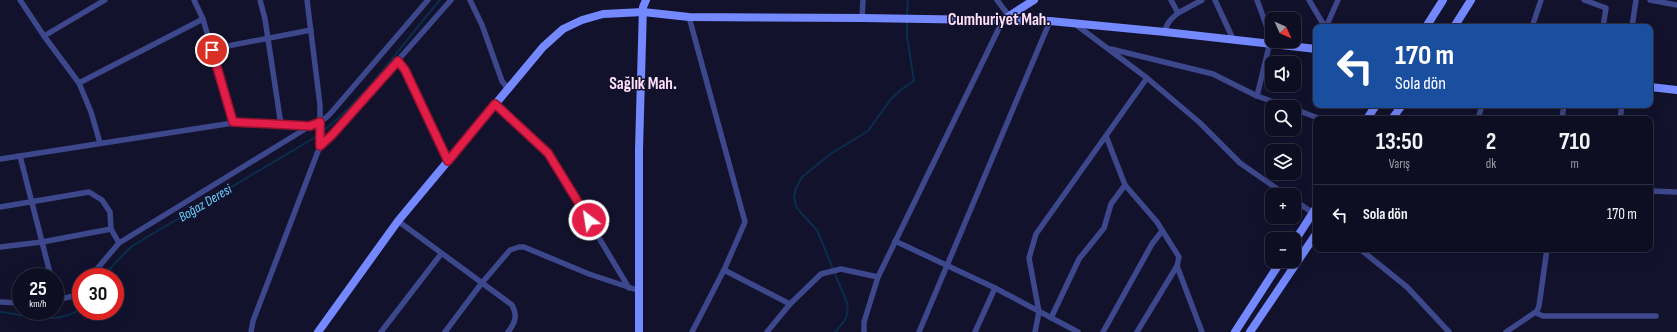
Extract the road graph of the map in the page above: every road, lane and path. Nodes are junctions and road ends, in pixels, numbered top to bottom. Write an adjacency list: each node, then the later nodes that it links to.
1 (20, 0): 44 (street)
2 (105, 0): 44 (street)
3 (194, 0): 31 (street)
4 (260, 0): 45 (street)
5 (307, 0): 42 (street)
6 (428, 0): 67 (street)
7 (451, 0): 53 (street)
8 (470, 0): 57 (street)
9 (637, 0): 26 (street)
10 (863, 0): 29 (street)
11 (997, 0): 30 (street)
12 (1034, 0): 30 (street)
13 (1171, 0): 27 (street)
14 (1202, 0): 27 (street)
15 (1215, 0): 46 (street)
16 (1257, 0): 33 (street)
17 (1309, 0): 35 (street)
18 (1338, 0): 36 (street)
19 (1441, 0): 37 (street)
20 (1471, 0): 38 (street)
21 (1541, 0): 39 (street)
22 (1584, 0): 40 (street)
23 (1636, 0): 41 (street)
24 (1650, 0): 25 (street)
25 (1677, 5)
26 (644, 6): 28 (street); 57 (street); 105 (street)
27 (1178, 13): 43 (street)
28 (689, 17): 29 (street); 100 (street)
29 (862, 18): 30 (street)
30 (1006, 18): 32 (street); 88 (street)
31 (203, 19): 52 (street); 55 (street)
32 (1050, 22): 34 (street); 95 (street)
33 (1265, 22)
34 (1074, 23): 43 (street); 50 (street)
35 (1323, 24)
36 (1326, 24)
37 (1428, 24)
38 (1456, 24)
39 (1533, 24)
40 (1603, 24)
41 (1632, 24)
42 (311, 30): 45 (street); 67 (street)
43 (1165, 32): 46 (street)
44 (44, 36): 55 (street)
45 (268, 38): 52 (street); 65 (street)
46 (1233, 40): 47 (street)
47 (1265, 43)
48 (1301, 47): 51 (street)
49 (1270, 48): 59 (street)
50 (1109, 49): 54 (street); 59 (street)
51 (1313, 49)
52 (212, 50): 64 (street)
53 (398, 61): 70 (street); 73 (street)
54 (1147, 78): 68 (street); 75 (street)
55 (78, 83): 69 (street)
56 (1653, 87): 58 (street)
57 (508, 89): 61 (street)
58 (1677, 90)
59 (1257, 96): 60 (street)
60 (1268, 100)
61 (495, 104): 73 (street); 103 (street)
62 (1301, 112): 63 (street)
63 (1313, 116)
64 (233, 122): 65 (street); 69 (street)
65 (281, 125): 66 (street)
66 (310, 126): 67 (street); 90 (street)
67 (320, 126): 70 (street)
68 (1106, 136): 74 (street); 109 (street)
69 (100, 143): 71 (street)
70 (320, 146): 113 (street)
71 (20, 156): 72 (street); 78 (street)
72 (0, 159)
73 (448, 161): 83 (street)
74 (1125, 185): 85 (street); 112 (street)
75 (1276, 188)
76 (1653, 191): 77 (street)
77 (1677, 192)
78 (32, 202): 80 (street); 84 (street); 89 (street)
79 (1301, 203): 81 (street)
80 (0, 207)
81 (1313, 209)
82 (1313, 213): 86 (street)
83 (398, 222): 94 (street); 114 (street)
84 (111, 229): 89 (street); 90 (street)
85 (1162, 231): 96 (street); 126 (street)
86 (1301, 232)
87 (1313, 238): 130 (street)
88 (895, 241): 95 (street); 101 (street)
89 (42, 242): 91 (street); 97 (street)
90 (119, 243): 98 (street)
91 (0, 247)
92 (1364, 252): 131 (street)
93 (1547, 252): 110 (street)
94 (441, 254): 102 (street); 115 (street)
95 (947, 265): 104 (street); 122 (street)
96 (1176, 266): 127 (street); 128 (street)
97 (49, 268)
98 (98, 268)
99 (1277, 268): 129 (street)
100 (724, 270): 108 (street); 119 (street)
101 (878, 277): 108 (street); 121 (street)
102 (481, 284): 103 (street); 116 (street); 117 (street)
103 (630, 288): 105 (street)
104 (995, 288): 109 (street); 123 (street)
105 (640, 291): 118 (street)
106 (0, 302): 107 (street)
107 (12, 302)
108 (790, 304): 120 (street)
109 (1039, 312): 112 (street); 124 (street)
110 (1536, 313): 111 (street); 132 (street)
111 (1656, 316)
112 (1051, 318): 125 (street)
113 (251, 332)
114 (318, 332)
115 (381, 332)
116 (445, 332)
117 (508, 332)
118 (639, 332)
119 (692, 332)
120 (767, 332)
121 (864, 332)
122 (919, 332)
123 (976, 332)
124 (1035, 332)
125 (1078, 332)
126 (1103, 332)
127 (1137, 332)
128 (1202, 332)
129 (1235, 332)
130 (1250, 332)
131 (1449, 332)
132 (1506, 332)

